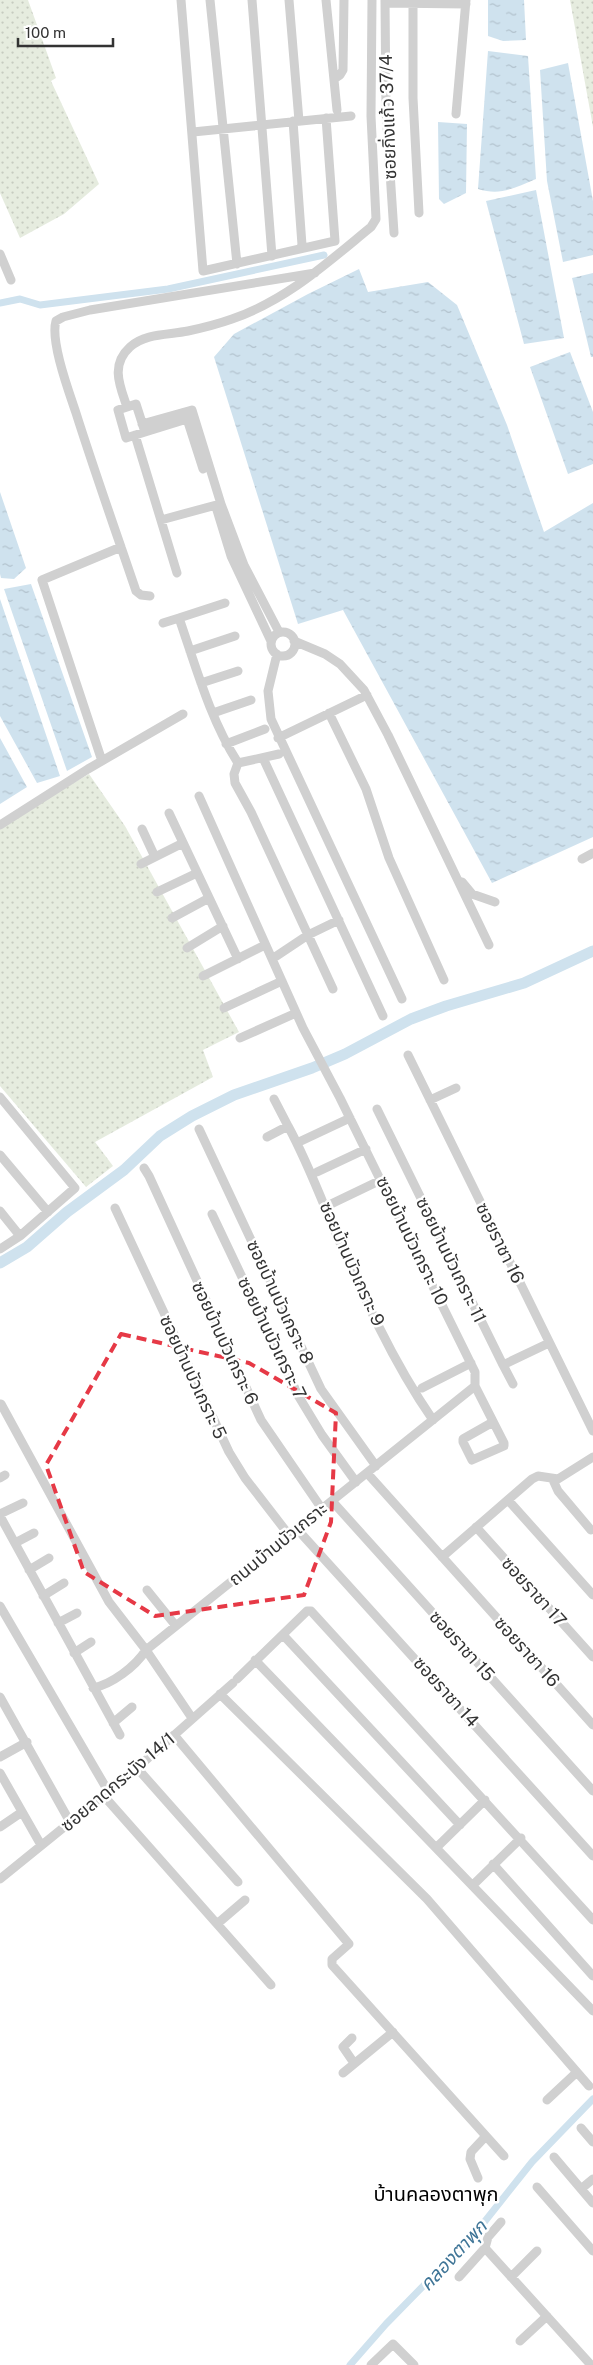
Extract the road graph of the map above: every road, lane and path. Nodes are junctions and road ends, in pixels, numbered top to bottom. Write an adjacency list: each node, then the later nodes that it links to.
1 (181, 0): 19 (street)
2 (210, 0): 18 (street)
3 (252, 0): 17 (street)
4 (289, 0): 16 (street)
5 (326, 0): 11 (street)
6 (344, 0): 11 (street)
7 (372, 0): 26 (street)
8 (385, 2): 9 (street); 21 (street, ซอยกิ่งแก้ว 37/4)
9 (413, 2): 10 (street); 20 (street)
10 (466, 2): 13 (street)
11 (334, 80): 12 (street)
12 (337, 110)
13 (456, 114)
14 (351, 116): 15 (street)
15 (326, 118): 16 (street); 22 (street)
16 (296, 121): 17 (street); 22 (street)
17 (262, 124): 18 (street); 24 (street)
18 (225, 128): 19 (street); 25 (street)
19 (193, 132): 25 (street)
20 (420, 213)
21 (394, 233)
22 (300, 248): 24 (street)
23 (0, 254): 27 (street)
24 (272, 256): 25 (street)
25 (237, 264)
26 (315, 274): 28 (street); 33 (street)
27 (11, 280)
28 (127, 407): 29 (street); 30 (street)
29 (144, 428): 30 (street); 31 (street)
30 (135, 435): 32 (street)
31 (218, 505): 32 (street); 39 (street); 41 (street)
32 (160, 520): 34 (street)
33 (121, 547): 35 (street); 57 (street)
34 (177, 573)
35 (150, 596)
36 (225, 603): 37 (street)
37 (179, 618): 38 (street); 43 (street)
38 (163, 623)
39 (279, 632): 41 (street); 42 (street)
40 (235, 636): 43 (street)
41 (271, 641): 44 (street)
42 (294, 641): 44 (street); 47 (street)
43 (190, 651): 46 (street)
44 (277, 654): 53 (street)
45 (238, 671): 46 (street)
46 (202, 683): 49 (street)
47 (367, 695): 50 (street); 69 (street)
48 (251, 700): 49 (street)
49 (213, 713): 54 (street)
50 (328, 713): 53 (street); 83 (street)
51 (183, 714): 57 (street)
52 (265, 729): 54 (street)
53 (278, 738): 86 (street)
54 (226, 744): 58 (street)
55 (279, 754): 56 (street)
56 (263, 758): 58 (street); 74 (street)
57 (102, 761): 61 (street)
58 (238, 763): 76 (street)
59 (199, 796): 77 (street, ซอยบ้านบัวเกราะ 10)
60 (169, 813): 63 (street)
61 (0, 825)
62 (142, 829): 65 (street)
63 (183, 843): 65 (street); 68 (street)
64 (593, 853): 66 (street)
65 (155, 857): 67 (street)
66 (582, 859)
67 (140, 864)
68 (198, 873): 70 (street); 71 (street)
69 (455, 874): 72 (street); 78 (street)
70 (157, 892)
71 (209, 898): 73 (street); 75 (street)
72 (495, 902)
73 (172, 918)
74 (339, 920): 76 (street); 89 (street)
75 (223, 926): 79 (street); 80 (street)
76 (308, 935): 81 (street); 85 (street)
77 (265, 944): 80 (street); 81 (street, ซอยบ้านบัวเกราะ 10)
78 (489, 945)
79 (187, 948)
80 (238, 959): 82 (street)
81 (272, 959): 84 (street, ซอยบ้านบัวเกราะ 10)
82 (203, 976)
83 (444, 980)
84 (282, 981): 87 (street); 88 (street, ซอยบ้านบัวเกราะ 10)
85 (333, 989)
86 (402, 999)
87 (224, 1008)
88 (296, 1013): 90 (street); 97 (street, ซอยบ้านบัวเกราะ 10)
89 (383, 1016)
90 (240, 1038)
91 (408, 1055): 95 (street, ซอยราชา 16)
92 (456, 1088): 95 (street)
93 (0, 1096): 110 (street)
94 (274, 1099): 98 (street, ซอยบ้านบัวเกราะ 9)
95 (430, 1100): 114 (street, ซอยราชา 16)
96 (376, 1109): 116 (street, ซอยบ้านบัวเกราะ 11)
97 (350, 1118): 101 (street); 102 (street, ซอยบ้านบัวเกราะ 10)
98 (288, 1126): 100 (street); 121 (street, ซอยบ้านบัวเกราะ 9)
99 (199, 1129): 125 (street, ซอยบ้านบัวเกราะ 8)
100 (267, 1137)
101 (301, 1141)
102 (366, 1149): 105 (street); 106 (street, ซอยบ้านบัวเกราะ 10)
103 (0, 1155): 110 (street)
104 (144, 1168): 132 (street, ซอยบ้านบัวเกราะ 6)
105 (317, 1172)
106 (381, 1180): 107 (street); 115 (street, ซอยบ้านบัวเกราะ 10)
107 (331, 1204)
108 (114, 1208): 138 (street, ซอยบ้านบัวเกราะ 5)
109 (0, 1211): 112 (street)
110 (48, 1212): 112 (street)
111 (212, 1214): 128 (street, ซอยบ้านบัวเกราะ 7)
112 (20, 1236): 113 (street)
113 (0, 1249)
114 (549, 1343): 116 (street); 123 (street, ซอยราชา 16)
115 (471, 1363): 118 (street, ซอยบ้านบัวเกราะ 10); 119 (street)
116 (503, 1365): 117 (street, ซอยบ้านบัวเกราะ 11)
117 (513, 1384)
118 (475, 1386): 121 (street, ถนนบ้านบัวเกราะ); 122 (street, ซอยบ้านบัวเกราะ 10)
119 (422, 1388)
120 (2, 1404): 153 (street)
121 (433, 1420): 125 (street, ถนนบ้านบัวเกราะ)
122 (493, 1422): 122 (street, ซอยบ้านบัวเกราะ 10)
123 (593, 1431)
124 (593, 1457): 127 (street)
125 (376, 1466): 126 (street, ถนนบ้านบัวเกราะ)
126 (367, 1473): 128 (street, ถนนบ้านบัวเกราะ); 140 (street, ซอยราชา 16)
127 (553, 1480): 129 (street); 136 (street)
128 (356, 1482): 130 (street, ถนนบ้านบัวเกราะ)
129 (508, 1500): 134 (street); 145 (street)
130 (332, 1501): 132 (street, ถนนบ้านบัวเกราะ); 170 (street, ซอยราชา 15)
131 (23, 1502): 133 (street)
132 (322, 1509): 135 (street, ถนนบ้านบัวเกราะ)
133 (0, 1515): 139 (street)
134 (476, 1527): 140 (street); 155 (street, ซอยราชา 17)
135 (297, 1529): 138 (street, ถนนบ้านบัวเกราะ); 180 (street, ซอยราชา 14)
136 (591, 1530)
137 (34, 1533): 139 (street)
138 (289, 1535): 150 (street, ถนนบ้านบัวเกราะ)
139 (15, 1543): 142 (street)
140 (442, 1557): 163 (street, ซอยราชา 16)
141 (49, 1558): 142 (street)
142 (29, 1570): 146 (street)
143 (64, 1584): 146 (street)
144 (147, 1590): 150 (street)
145 (593, 1595)
146 (43, 1596): 149 (street)
147 (0, 1606): 171 (street)
148 (77, 1613): 149 (street)
149 (58, 1623): 154 (street)
150 (176, 1626): 153 (street, ถนนบ้านบัวเกราะ)
151 (284, 1636): 156 (street, ซอยลาดกระบัง 14/1); 172 (street, ซอยลาดกระบัง 14/1); 175 (street)
152 (91, 1642): 154 (street)
153 (146, 1650): 157 (street, ถนนบ้านบัวเกราะ); 161 (street)
154 (74, 1653): 157 (street)
155 (593, 1657)
156 (255, 1660): 158 (street, ซอยลาดกระบัง 14/1); 179 (street)
157 (93, 1688): 162 (street)
158 (220, 1694): 161 (street, ซอยลาดกระบัง 14/1); 195 (street)
159 (0, 1696): 166 (street)
160 (132, 1707): 162 (street)
161 (192, 1718): 165 (street, ซอยลาดกระบัง 14/1)
162 (113, 1723): 164 (street)
163 (593, 1725)
164 (120, 1735)
165 (174, 1735): 168 (street, ซอยลาดกระบัง 14/1); 191 (street)
166 (27, 1742): 167 (street); 174 (street)
167 (0, 1757)
168 (137, 1768): 171 (street, ซอยลาดกระบัง 14/1); 183 (street)
169 (0, 1773): 173 (street)
170 (593, 1791)
171 (106, 1793): 174 (street, ซอยลาดกระบัง 14/1); 187 (street)
172 (485, 1800): 175 (street); 177 (street)
173 (22, 1812): 176 (street); 178 (street)
174 (70, 1822): 178 (street, ซอยลาดกระบัง 14/1)
175 (460, 1825): 179 (street)
176 (0, 1827)
177 (521, 1838): 181 (street); 186 (street)
178 (41, 1845): 182 (street, ซอยลาดกระบัง 14/1)
179 (437, 1847): 184 (street)
180 (593, 1856)
181 (493, 1864): 184 (street); 188 (street)
182 (0, 1880)
183 (238, 1882)
184 (473, 1885): 190 (street)
185 (245, 1900): 187 (street)
186 (593, 1920)
187 (216, 1924): 189 (street)
188 (593, 1976)
189 (271, 1985)
190 (593, 2011)
191 (393, 2032): 193 (street); 199 (street)
192 (352, 2038): 193 (street)
193 (354, 2064): 194 (street)
194 (343, 2072)
195 (577, 2072): 196 (street); 197 (street)
196 (589, 2086)
197 (547, 2100)
198 (581, 2128): 200 (street)
199 (486, 2136): 201 (street); 203 (street)
200 (593, 2142)
201 (504, 2156)
202 (554, 2157): 206 (street)
203 (478, 2178)
204 (593, 2179): 206 (street)
205 (537, 2187): 211 (street)
206 (581, 2189): 207 (street)
207 (593, 2203)
208 (501, 2222): 209 (street)
209 (485, 2248): 212 (street); 213 (street)
210 (537, 2251): 213 (street)
211 (593, 2251)
212 (459, 2277)
213 (511, 2277): 214 (street)
214 (547, 2316): 215 (street); 218 (street)
215 (520, 2341)
216 (371, 2365): 217 (street)
217 (414, 2365)
218 (591, 2365)

